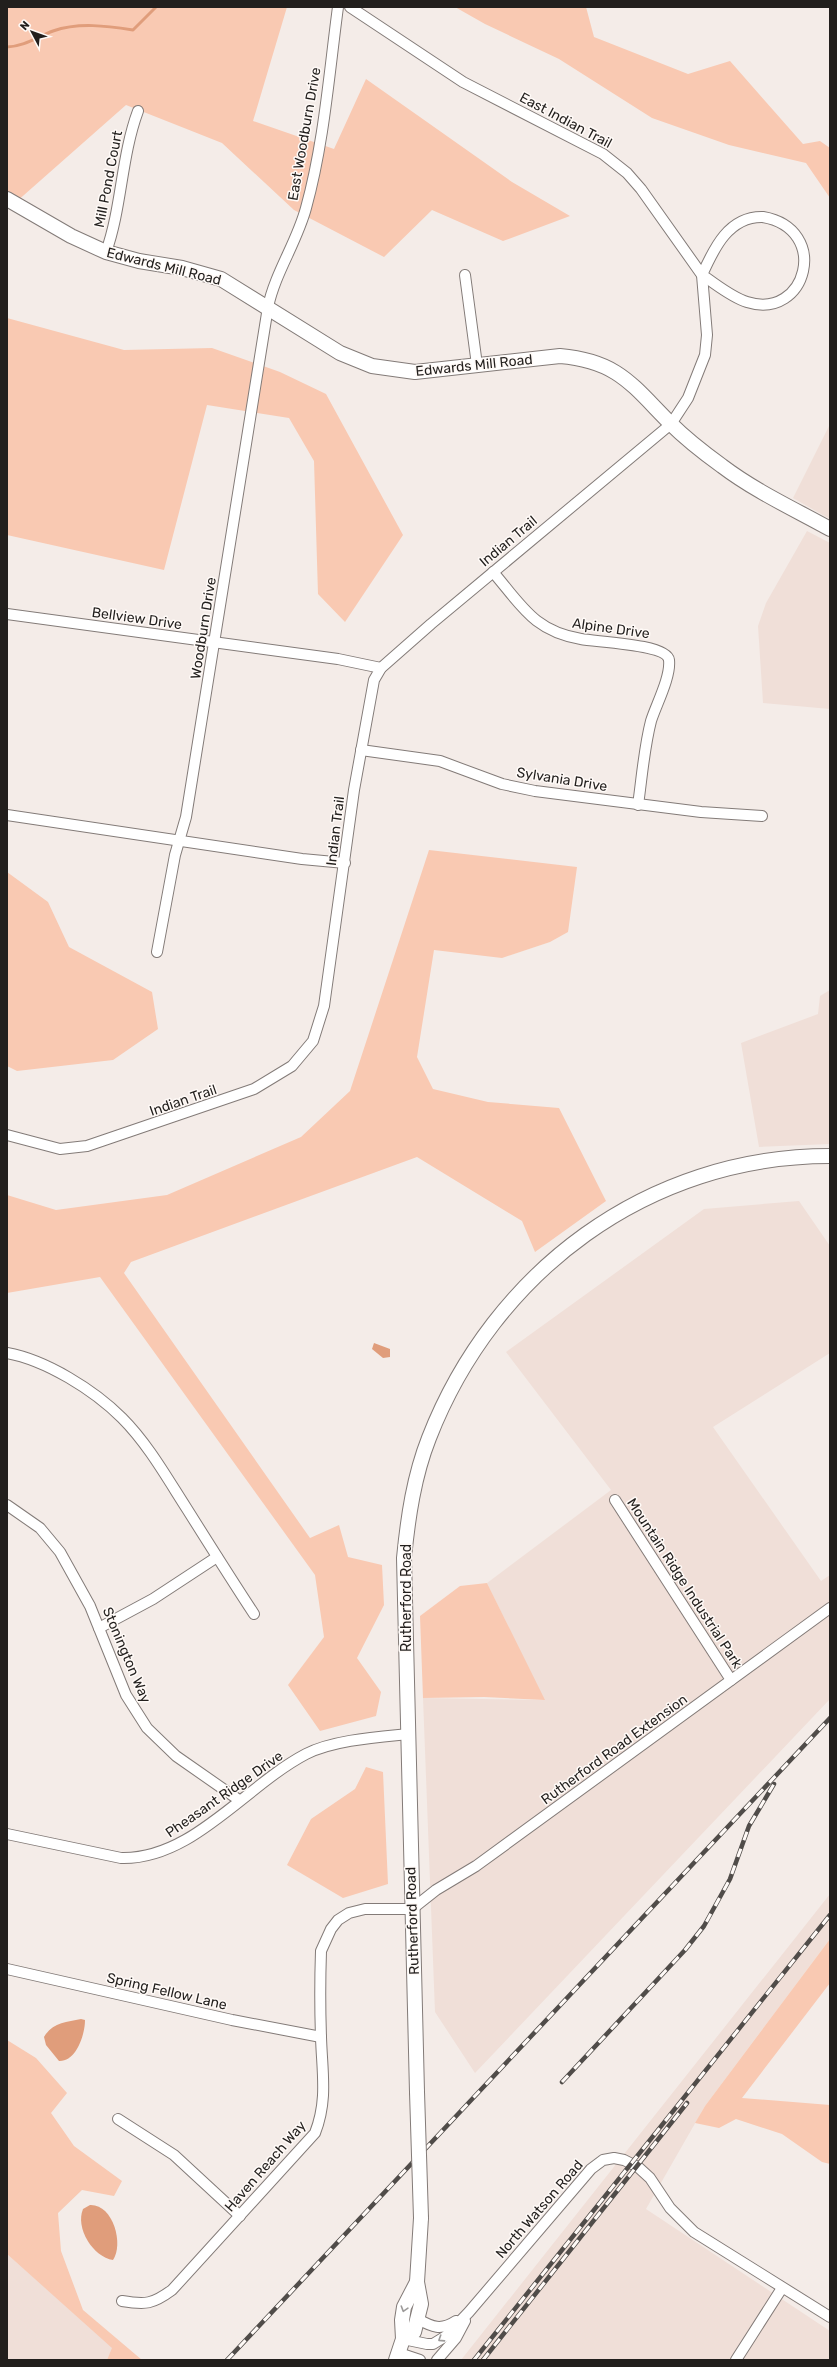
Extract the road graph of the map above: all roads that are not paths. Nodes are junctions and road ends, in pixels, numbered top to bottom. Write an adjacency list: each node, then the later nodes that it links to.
1 (338, 7): 8 (street, East Woodburn Drive)
2 (350, 7): 7 (street, East Indian Trail)
3 (138, 111): 5 (street, Mill Pond Court)
4 (7, 199): 5 (street, Edwards Mill Road)
5 (106, 252): 8 (street, Edwards Mill Road)
6 (465, 275): 9 (street)
7 (702, 275): 7 (street); 10 (street)
8 (268, 307): 9 (street, Edwards Mill Road); 14 (street, Woodburn Drive)
9 (478, 365): 10 (street, Edwards Mill Road)
10 (671, 424): 11 (street, Edwards Mill Road); 12 (street, Indian Trail)
11 (830, 529)
12 (493, 572): 15 (street, Indian Trail); 17 (street, Alpine Drive)
13 (7, 614): 14 (street, Bellview Drive)
14 (215, 642): 15 (street, Bellview Drive); 20 (street, Woodburn Drive)
15 (381, 668): 16 (street, Indian Trail)
16 (361, 750): 17 (street, Sylvania Drive); 21 (street, Indian Trail)
17 (638, 805): 19 (street, Sylvania Drive)
18 (7, 815): 20 (street)
19 (762, 816)
20 (179, 840): 21 (street); 22 (street, Woodburn Drive)
21 (345, 863): 23 (street, Indian Trail)
22 (157, 952)
23 (7, 1135)
24 (830, 1156): 33 (street, Rutherford Road)
25 (7, 1353): 28 (street)
26 (615, 1500): 32 (street, Mountain Ridge Industrial Park)
27 (7, 1505): 31 (street, Stonington Way)
28 (217, 1557): 30 (street); 31 (street)
29 (830, 1608): 32 (street, Rutherford Road Extension)
30 (254, 1614)
31 (99, 1628): 34 (street, Stonington Way)
32 (731, 1680): 36 (street, Rutherford Road Extension)
33 (408, 1734): 34 (street, Pheasant Ridge Drive); 36 (street, Rutherford Road)
34 (239, 1800): 35 (street, Pheasant Ridge Drive)
35 (7, 1834)
36 (412, 1909): 38 (street, Haven Reach Way); 41 (street, Rutherford Road, bridge)
37 (7, 1969): 38 (street, Spring Fellow Lane)
38 (321, 2037): 40 (street, Haven Reach Way)
39 (118, 2119): 40 (street)
40 (240, 2216): 43 (street, Haven Reach Way)
41 (417, 2282): 46 (street, Rutherford Road); 47 (street, Rutherford Road, one-way to 47)
42 (782, 2288): 44 (street, North Watson Road); 45 (street, North Watson Road); 51 (street)
43 (122, 2301)
44 (469, 2312): 46 (street, North Watson Road); 47 (street, North Watson Road, one-way to 47); 50 (street, North Watson Road)
45 (830, 2317)
46 (418, 2319): 47 (street, Rutherford Road)
47 (403, 2339): 48 (street, Rutherford Road)
48 (398, 2356): 49 (street)
49 (420, 2360)
50 (437, 2360)
51 (736, 2360)

